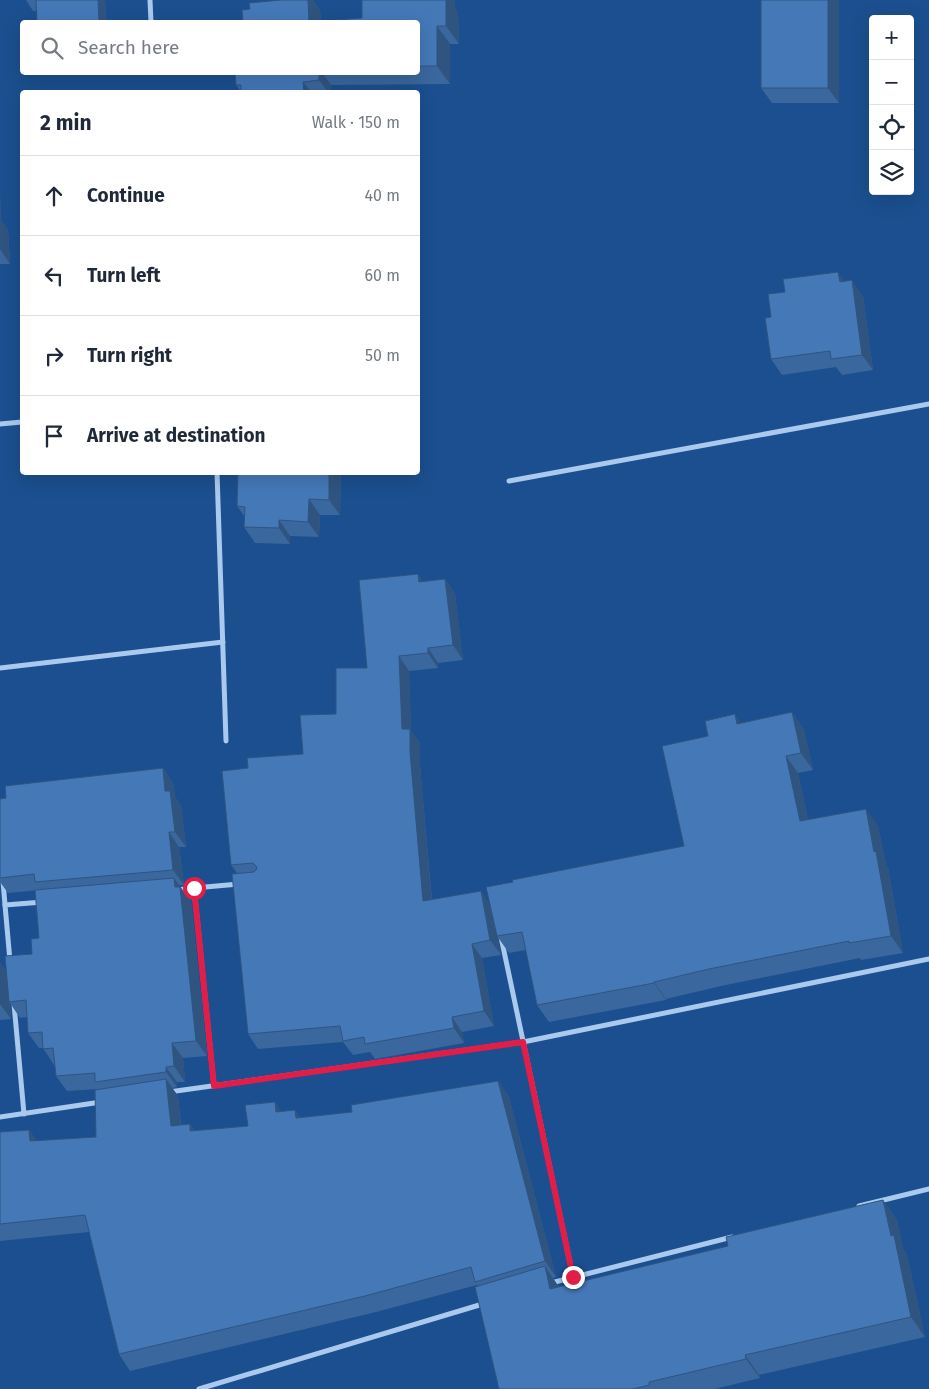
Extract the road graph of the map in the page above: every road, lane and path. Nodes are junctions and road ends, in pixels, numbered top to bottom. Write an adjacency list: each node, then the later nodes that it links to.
1 (150, 0): 2 (street)
2 (151, 20)
3 (929, 404): 7 (street)
4 (20, 422): 5 (street)
5 (0, 424)
6 (217, 475): 8 (street)
7 (509, 481)
8 (223, 642): 9 (street); 10 (street)
9 (0, 668)
10 (226, 741)
11 (2, 875): 16 (street)
12 (244, 884): 13 (street)
13 (194, 888): 14 (street); 22 (street)
14 (166, 891)
15 (52, 901): 16 (street)
16 (5, 905): 19 (street)
17 (499, 926): 21 (street)
18 (929, 959): 21 (street)
19 (10, 965)
20 (13, 994): 25 (street)
21 (523, 1042): 22 (street); 30 (street)
22 (214, 1086): 23 (street)
23 (167, 1093)
24 (110, 1101): 25 (street)
25 (24, 1114): 26 (street)
26 (0, 1117)
27 (929, 1189): 28 (street)
28 (852, 1208)
29 (736, 1236): 30 (street)
30 (573, 1277): 31 (street)
31 (545, 1285)
32 (490, 1302): 33 (street)
33 (199, 1389)

